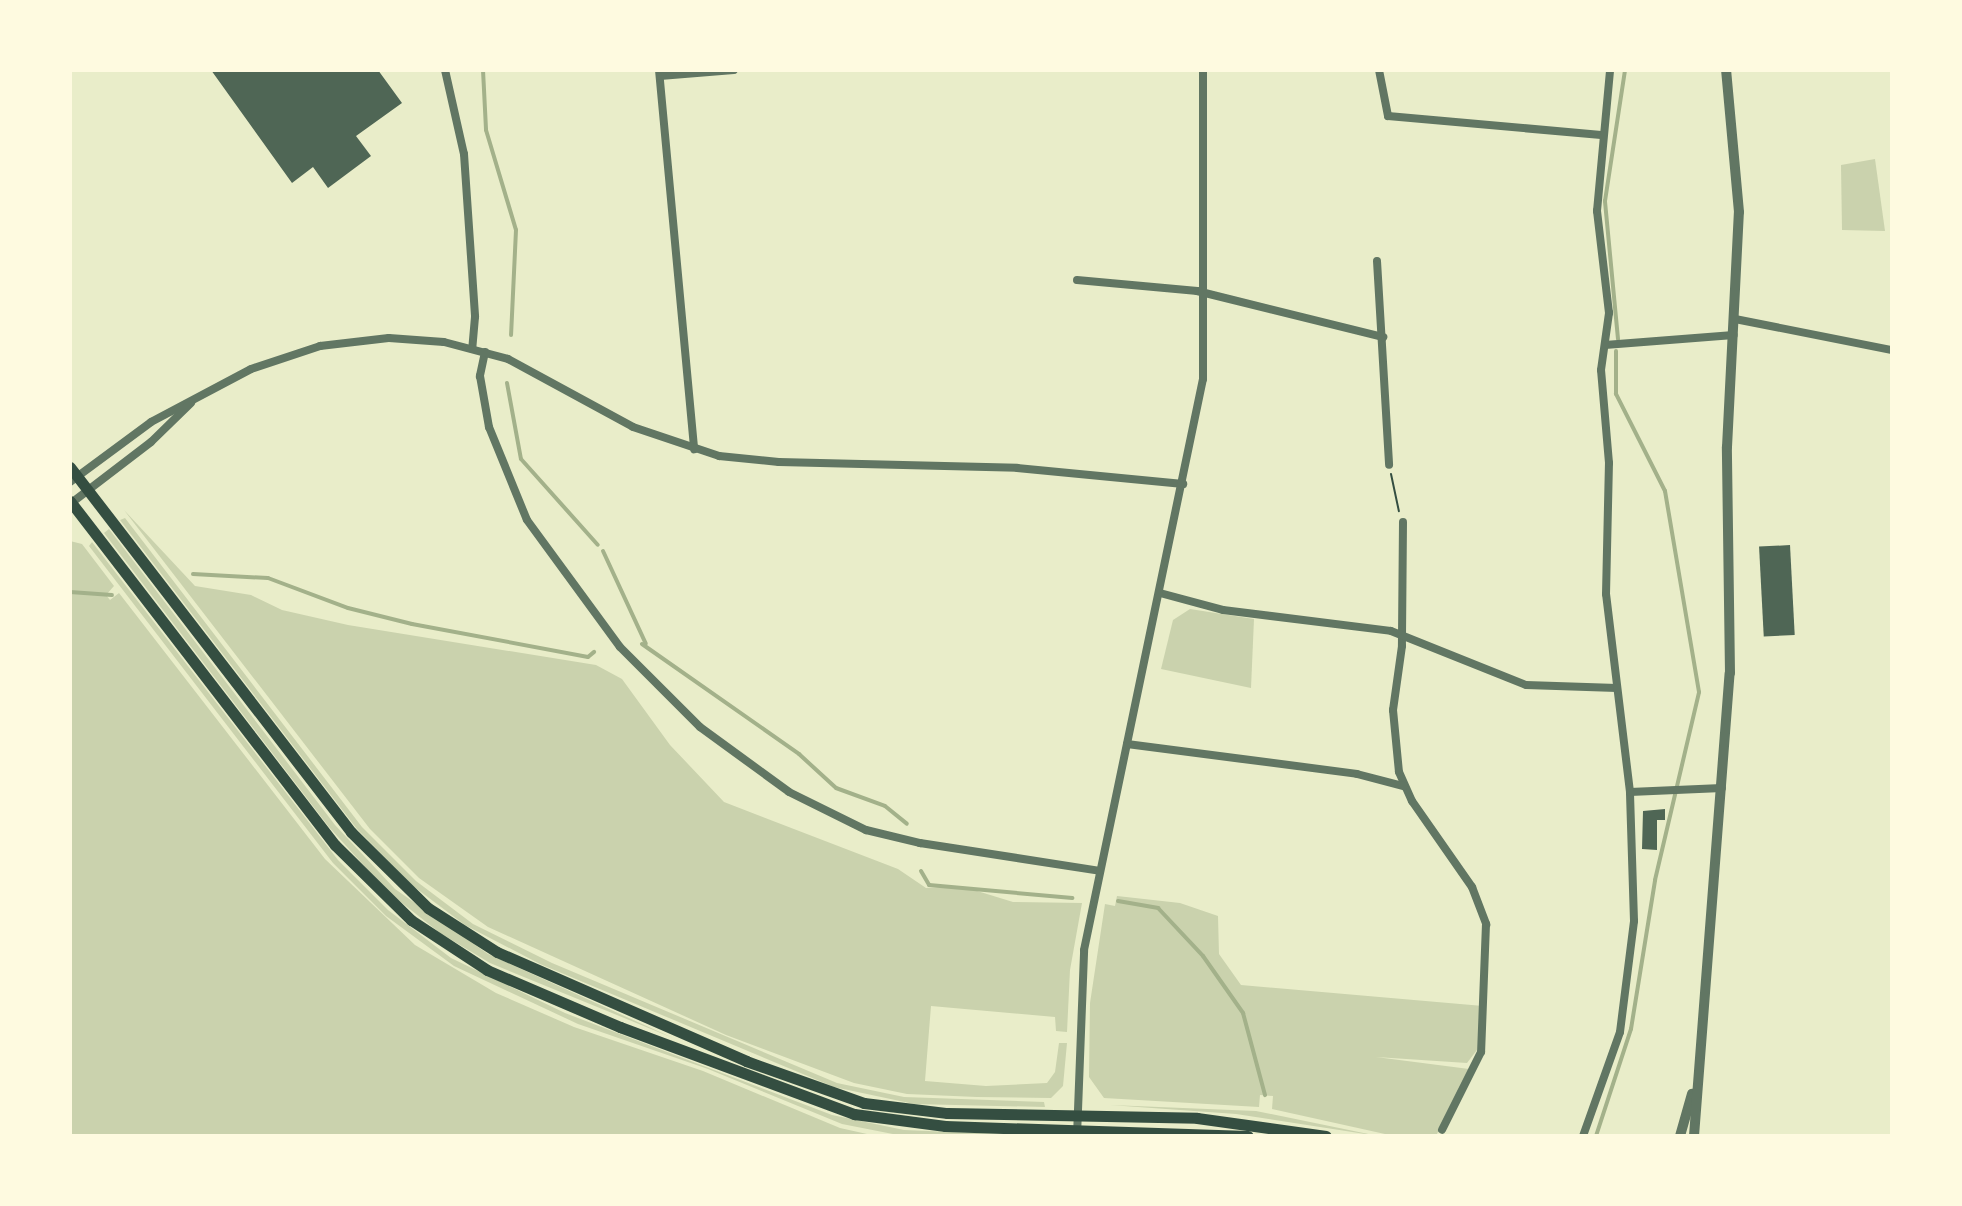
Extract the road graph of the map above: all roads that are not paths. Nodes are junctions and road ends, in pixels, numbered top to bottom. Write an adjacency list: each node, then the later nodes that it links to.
1 (445, 70): 16 (street)
2 (734, 70): 7 (street)
3 (1203, 70): 11 (street)
4 (1379, 70): 8 (street)
5 (1610, 70): 8 (street)
6 (1726, 70): 12 (street)
7 (660, 73): 20 (street)
8 (1601, 135): 15 (street)
9 (1377, 261): 14 (street)
10 (1077, 280): 11 (street)
11 (1206, 293): 14 (street); 23 (street)
12 (1735, 319): 13 (street); 17 (street)
13 (1734, 335): 15 (street); 32 (street)
14 (1383, 337): 21 (street)
15 (1605, 345): 29 (street)
16 (472, 349): 18 (street); 19 (street)
17 (1892, 350)
18 (485, 352): 20 (street); 34 (street)
19 (194, 400): 22 (street); 24 (street)
20 (694, 449): 23 (street)
21 (1389, 465)
22 (72, 475): 24 (main road)
23 (1183, 484): 27 (street)
24 (88, 490): 25 (street); 36 (main road)
25 (71, 503): 38 (main road)
26 (1403, 522): 28 (street)
27 (1160, 593): 28 (street); 30 (street)
28 (1401, 634): 29 (street); 31 (street)
29 (1617, 688): 33 (street)
30 (1127, 744): 31 (street); 34 (street)
31 (1403, 786): 37 (street)
32 (1722, 788): 33 (street); 35 (street)
33 (1630, 792): 41 (street)
34 (1100, 871): 36 (street)
35 (1699, 1073): 42 (street); 43 (street)
36 (1077, 1114): 38 (street); 40 (main road)
37 (1442, 1130)
38 (1077, 1132): 39 (main road)
39 (1248, 1136)
40 (1326, 1136)
41 (1583, 1136)
42 (1680, 1136)
43 (1694, 1136)

